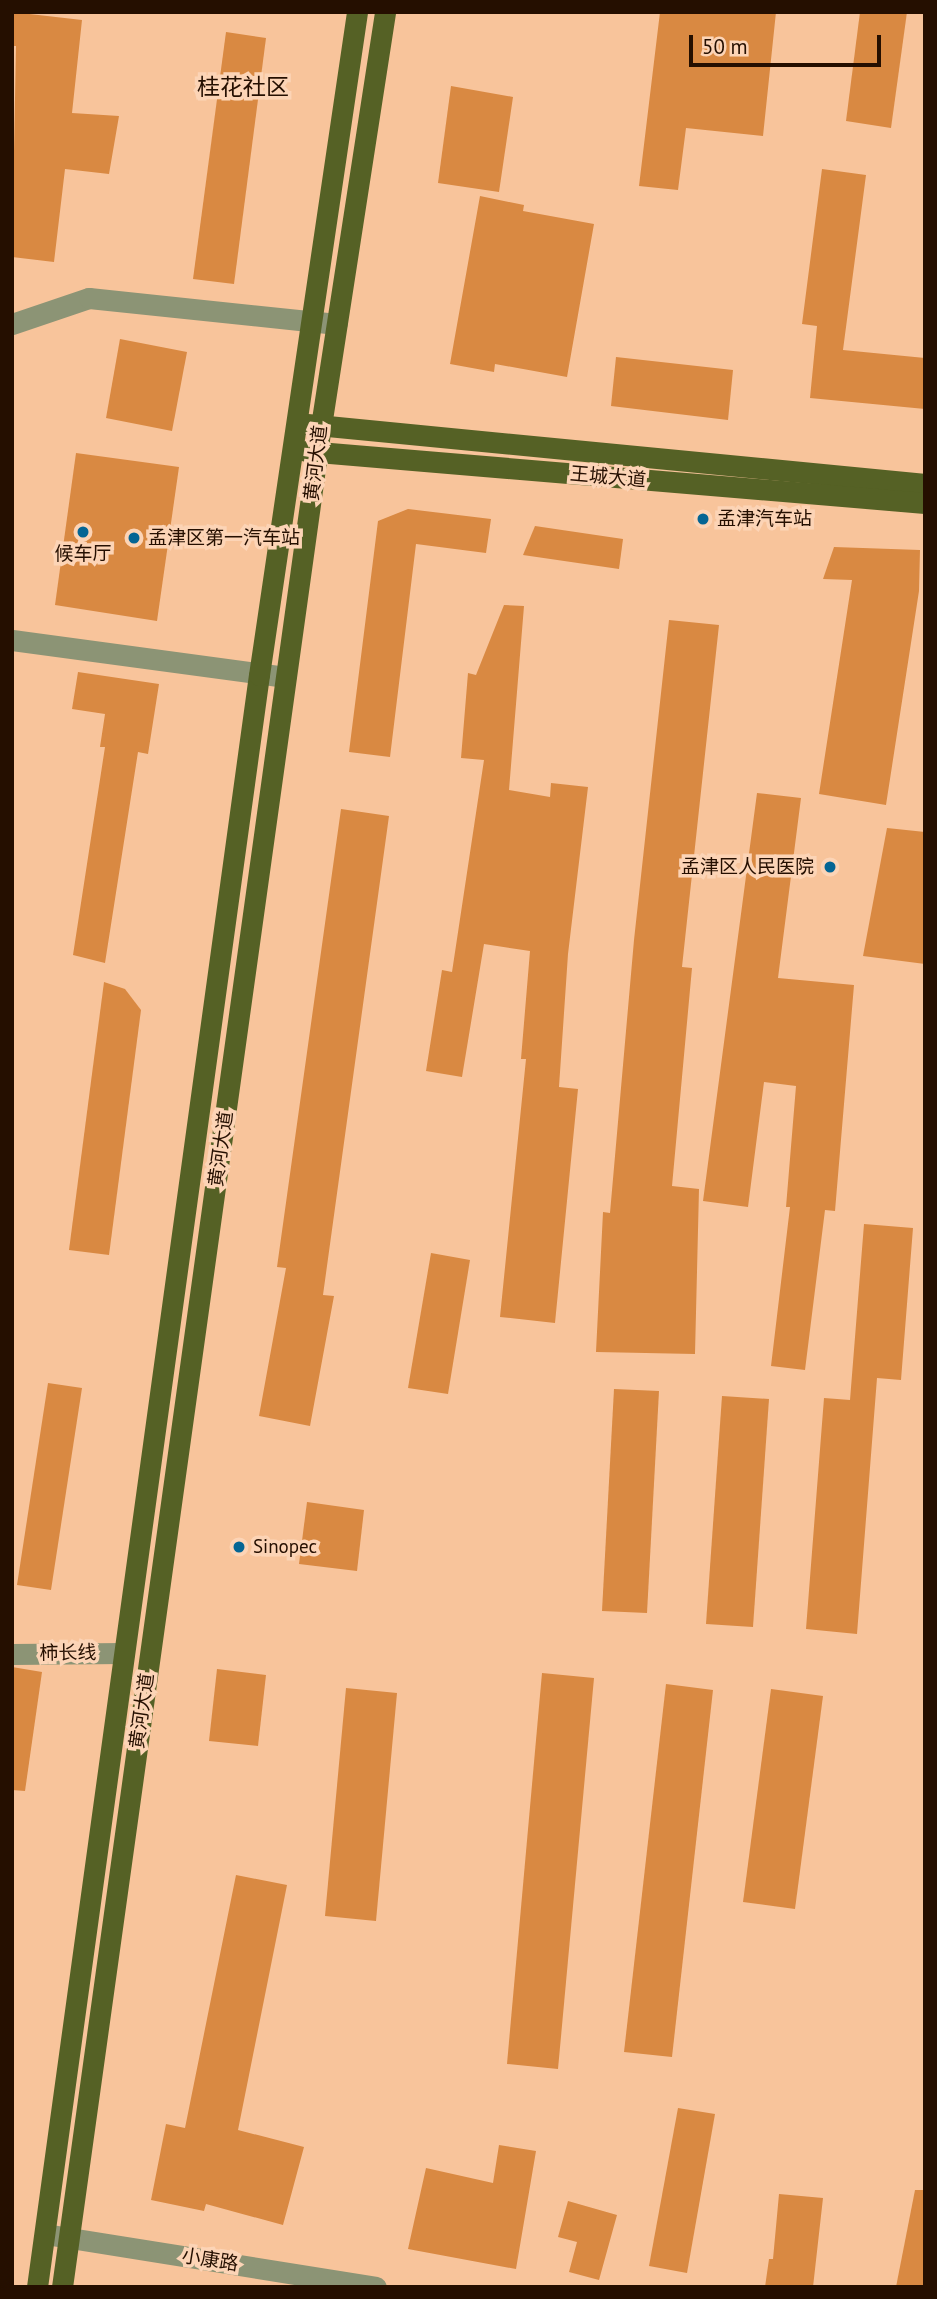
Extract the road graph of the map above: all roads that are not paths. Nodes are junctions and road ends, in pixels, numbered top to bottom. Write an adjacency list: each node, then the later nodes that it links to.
1 (357, 12): 3 (main road, 黄河大道)
2 (385, 12): 5 (main road, 黄河大道)
3 (310, 320): 4 (street); 5 (street); 6 (main road, 黄河大道)
4 (12, 324)
5 (337, 324): 7 (main road, 黄河大道)
6 (295, 423): 7 (main road, 王城大道); 8 (main road, 黄河大道)
7 (321, 426): 9 (main road, 黄河大道); 10 (main road, 王城大道)
8 (292, 449): 9 (main road, 王城大道); 13 (main road, 黄河大道)
9 (318, 453): 11 (main road, 王城大道); 14 (main road, 黄河大道)
10 (925, 484)
11 (925, 503)
12 (12, 639): 13 (street)
13 (259, 675): 14 (street); 15 (main road, 黄河大道)
14 (286, 677): 19 (main road, 黄河大道)
15 (124, 1653): 16 (street, 柿长线); 17 (main road, 黄河大道)
16 (12, 1654)
17 (45, 2234): 18 (main road, 黄河大道); 20 (street, 小康路)
18 (37, 2287)
19 (62, 2287)
20 (376, 2287)

